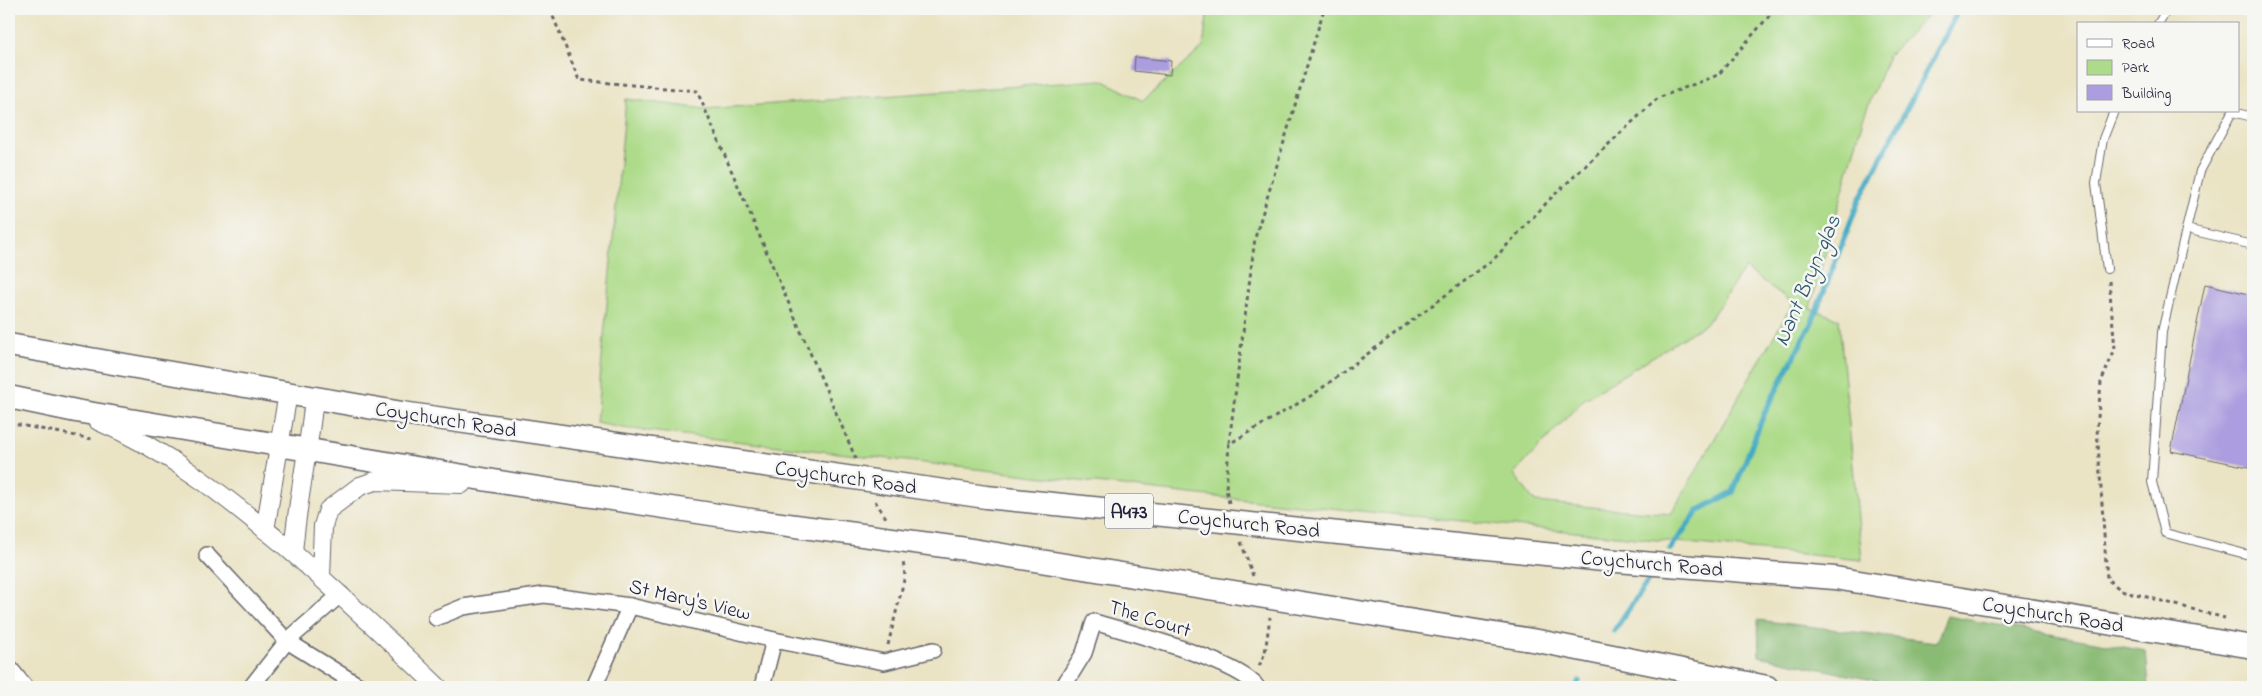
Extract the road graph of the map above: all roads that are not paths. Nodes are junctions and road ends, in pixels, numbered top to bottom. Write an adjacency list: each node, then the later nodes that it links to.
1 (2167, 9): 2 (lane)
2 (2159, 22)
3 (2114, 112): 7 (lane)
4 (2253, 117): 5 (lane)
5 (2186, 229): 6 (lane); 19 (lane)
6 (2253, 245)
7 (2108, 269)
8 (9, 345): 9 (main road, Coychurch Road / A473)
9 (288, 394): 11 (main road, Coychurch Road / A473); 13 (street)
10 (9, 397): 12 (main road)
11 (314, 398): 14 (street); 26 (main road, Coychurch Road / A473)
12 (76, 411): 13 (main road); 16 (street)
13 (280, 446): 14 (main road); 16 (street)
14 (309, 450): 15 (main road); 17 (street)
15 (512, 484): 20 (street); 37 (main road)
16 (265, 530): 17 (street)
17 (293, 554): 20 (street)
18 (207, 555): 25 (street)
19 (2253, 556)
20 (321, 577): 21 (street)
21 (341, 594): 25 (street); 33 (street)
22 (630, 606): 23 (street, St Mary's View); 24 (street, St Mary's View); 34 (street)
23 (436, 618)
24 (774, 640): 27 (street, St Mary's View); 35 (street)
25 (287, 641): 31 (street); 32 (street)
26 (2253, 647)
27 (933, 650)
28 (9, 668): 30 (street)
29 (1255, 684): 36 (street, The Court)
30 (25, 687)
31 (251, 687)
32 (361, 687)
33 (438, 687)
34 (594, 687)
35 (762, 687)
36 (1063, 687)
37 (1767, 687)

